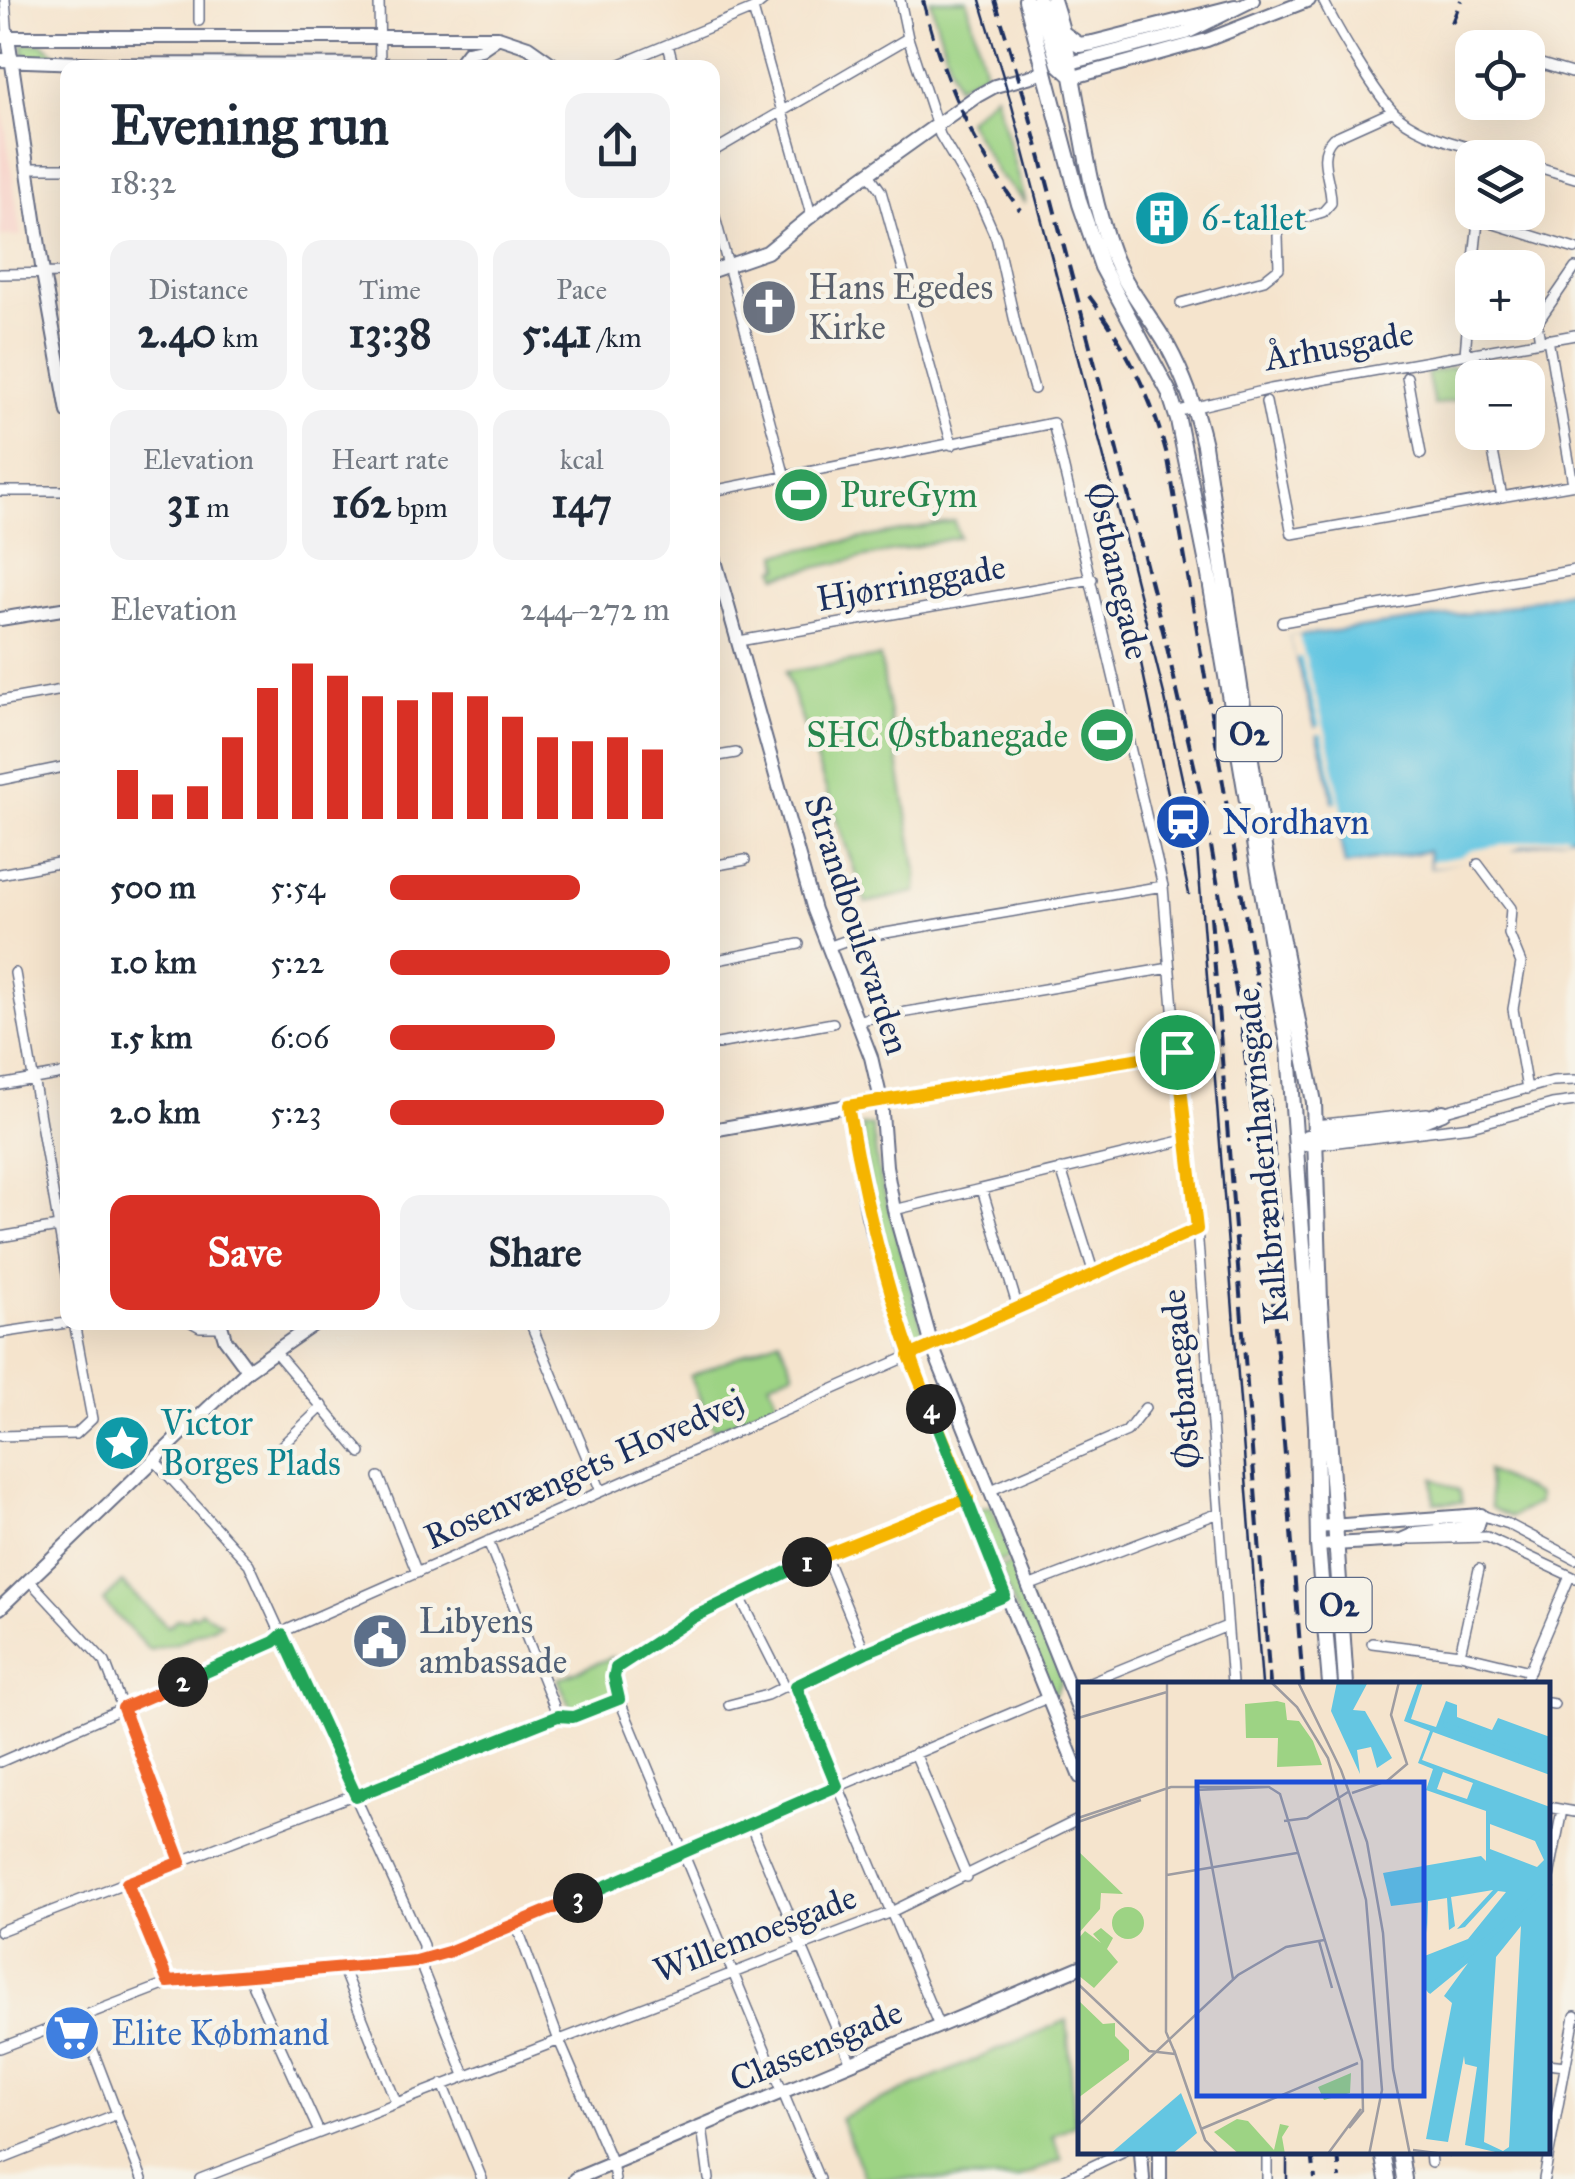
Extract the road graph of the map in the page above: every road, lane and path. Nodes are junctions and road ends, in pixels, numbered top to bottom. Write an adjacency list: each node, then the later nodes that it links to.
1 (5, 0): 18 (street)
2 (199, 0): 14 (street)
3 (379, 0): 16 (street)
4 (764, 0): 13 (street)
5 (900, 0): 19 (street)
6 (1026, 0): 29 (main road, Kalkbrænderihavnsgade / O2)
7 (1039, 0): 29 (main road)
8 (1052, 0): 15 (main road, Kalkbrænderihavnsgade / O2)
9 (1253, 0): 12 (street)
10 (1308, 0): 29 (street)
11 (1323, 0): 31 (street)
12 (1235, 7): 15 (main road); 29 (street)
13 (753, 9): 20 (street); 32 (street)
14 (199, 21)
15 (1062, 32): 29 (main road, Kalkbrænderihavnsgade / O2)
16 (379, 36): 17 (street); 18 (street); 21 (street)
17 (498, 36): 22 (street); 23 (street)
18 (4, 37): 26 (street)
19 (908, 38): 32 (street); 33 (street)
20 (668, 45): 24 (street); 25 (street)
21 (380, 60)
22 (462, 60)
23 (547, 60)
24 (631, 60)
25 (672, 60)
26 (5, 61): 27 (street); 36 (street)
27 (60, 64)
28 (1545, 65): 30 (street)
29 (1062, 69): 33 (street); 63 (main road, Kalkbrænderihavnsgade / O2); 64 (main road, Kalkbrænderihavnsgade / O2)
30 (1575, 74)
31 (1393, 111): 34 (street); 51 (street)
32 (782, 112): 35 (street); 41 (street)
33 (936, 124): 39 (street); 61 (street)
34 (1455, 143)
35 (720, 147)
36 (28, 168): 37 (street); 48 (street)
37 (60, 168)
38 (1545, 169): 40 (street)
39 (869, 174): 41 (street); 66 (street)
40 (1575, 178)
41 (812, 218): 45 (street)
42 (1519, 230): 44 (street)
43 (720, 235): 45 (street)
44 (1575, 250)
45 (729, 268): 47 (street); 69 (street)
46 (1575, 268): 52 (street)
47 (720, 270)
48 (43, 273): 49 (street); 50 (street); 59 (street)
49 (60, 273)
50 (0, 274)
51 (1181, 303)
52 (1545, 312)
53 (1575, 334): 56 (street, Århusgade)
54 (1470, 340): 57 (street)
55 (1544, 340): 57 (street, Århusgade); 65 (street)
56 (1545, 340)
57 (1469, 354): 58 (street); 63 (street, Århusgade)
58 (1472, 360)
59 (60, 366)
60 (1407, 377): 68 (street)
61 (1034, 390)
62 (1266, 402): 74 (street)
63 (1194, 407): 64 (street, Århusgade); 113 (main road, Kalkbrænderihavnsgade / O2)
64 (1175, 412): 115 (main road, Kalkbrænderihavnsgade / O2)
65 (1571, 443): 70 (street)
66 (952, 445): 69 (street); 77 (street, Østbanegade)
67 (1493, 450): 74 (street)
68 (1421, 454)
69 (785, 478): 72 (street)
70 (1574, 484): 74 (street)
71 (0, 490): 73 (street)
72 (720, 490)
73 (60, 491)
74 (1502, 497)
75 (1575, 570): 80 (street)
76 (720, 577): 81 (street, Strandboulevarden)
77 (1092, 579): 81 (street, Hjørringgade); 93 (street, Østbanegade)
78 (60, 609): 79 (street)
79 (0, 619)
80 (1282, 622)
81 (739, 641): 95 (street, Strandboulevarden)
82 (60, 690): 83 (street)
83 (0, 701)
84 (736, 753): 85 (street)
85 (720, 756)
86 (60, 768): 87 (street)
87 (0, 780)
88 (745, 860): 91 (street)
89 (60, 863): 92 (street)
90 (1478, 864): 107 (street)
91 (720, 865)
92 (0, 874)
93 (1163, 886): 95 (street); 97 (street, Østbanegade)
94 (799, 944): 96 (street)
95 (828, 947): 99 (street, Strandboulevarden)
96 (720, 959)
97 (1170, 968): 99 (street); 102 (street, Østbanegade)
98 (15, 973): 104 (street)
99 (859, 1020): 108 (street, Strandboulevarden)
100 (833, 1023): 101 (street)
101 (720, 1043)
102 (1177, 1052): 108 (street); 114 (street, Østbanegade)
103 (60, 1073): 104 (street)
104 (33, 1078): 106 (street); 119 (street)
105 (1575, 1080): 107 (street)
106 (0, 1084)
107 (1528, 1089): 111 (street)
108 (881, 1100): 110 (street); 118 (street, Strandboulevarden)
109 (1575, 1100): 113 (street)
110 (848, 1106): 112 (street); 133 (street)
111 (1443, 1112): 113 (main road)
112 (720, 1129)
113 (1316, 1135): 115 (main road); 147 (main road, Kalkbrænderihavnsgade / O2)
114 (1189, 1139): 116 (street); 120 (street, Østbanegade)
115 (1296, 1147): 148 (main road, Kalkbrænderihavnsgade / O2)
116 (1062, 1170): 117 (street); 123 (street)
117 (982, 1188): 118 (street); 124 (street)
118 (894, 1210): 131 (street, Strandboulevarden)
119 (58, 1227): 121 (street); 122 (street)
120 (1197, 1229): 123 (street, Rosenvængets Hovedvej); 145 (street, Østbanegade)
121 (0, 1237)
122 (60, 1237)
123 (1094, 1274): 124 (street, Rosenvængets Hovedvej)
124 (1018, 1308): 131 (street, Rosenvængets Hovedvej)
125 (60, 1324): 130 (street)
126 (75, 1330): 137 (street)
127 (223, 1330): 134 (street)
128 (304, 1330): 132 (street)
129 (533, 1330): 142 (street)
130 (0, 1333)
131 (932, 1346): 133 (street, Rosenvængets Hovedvej); 143 (street, Strandboulevarden)
132 (277, 1354): 134 (street); 135 (street)
133 (909, 1356): 142 (street, Rosenvængets Hovedvej); 144 (street)
134 (248, 1370): 140 (street)
135 (324, 1406): 138 (street); 139 (street)
136 (1145, 1408): 143 (street)
137 (0, 1436)
138 (361, 1453)
139 (273, 1454)
140 (155, 1461): 157 (street); 163 (street)
141 (379, 1477): 155 (street)
142 (601, 1491): 149 (street, Rosenvængets Hovedvej)
143 (989, 1492): 158 (street, Strandboulevarden)
144 (968, 1498): 152 (street); 160 (street)
145 (1219, 1513): 158 (street); 162 (street, Østbanegade)
146 (1471, 1523): 147 (street); 150 (street); 153 (street); 156 (street)
147 (1335, 1525): 148 (street); 150 (main road, Kalkbrænderihavnsgade / O2)
148 (1317, 1527): 151 (main road, Kalkbrænderihavnsgade / O2)
149 (488, 1541): 155 (street, Rosenvængets Hovedvej); 179 (street)
150 (1336, 1544): 151 (street); 171 (main road, Kalkbrænderihavnsgade / O2)
151 (1318, 1545): 170 (main road, Kalkbrænderihavnsgade / O2)
152 (826, 1554): 159 (street); 165 (street)
153 (1575, 1559)
154 (1480, 1569): 166 (street)
155 (417, 1573): 163 (street, Rosenvængets Hovedvej)
156 (1573, 1577): 167 (street)
157 (29, 1580): 161 (street); 178 (street)
158 (1028, 1586): 174 (street, Strandboulevarden)
159 (740, 1595): 173 (street); 176 (street)
160 (1005, 1596): 165 (street); 175 (street)
161 (0, 1608)
162 (1228, 1626): 168 (street); 169 (street, Østbanegade)
163 (282, 1635): 178 (street, Rosenvængets Hovedvej); 184 (street)
164 (1372, 1644): 166 (street)
165 (866, 1652): 173 (street)
166 (1460, 1654): 167 (street)
167 (1530, 1671): 172 (street)
168 (1090, 1682)
169 (1232, 1682)
170 (1330, 1682)
171 (1346, 1682)
172 (1525, 1682)
173 (791, 1686): 177 (street); 183 (street)
174 (1078, 1687)
175 (1048, 1698): 180 (street); 182 (street)
176 (619, 1699): 179 (street); 190 (street)
177 (729, 1705)
178 (123, 1708): 181 (street, Rosenvængets Hovedvej); 191 (street)
179 (558, 1716): 184 (street)
180 (914, 1754): 183 (street); 193 (street)
181 (0, 1762)
182 (1078, 1772)
183 (837, 1786): 189 (street); 195 (street)
184 (356, 1796): 191 (street); 199 (street)
185 (1550, 1807): 186 (street)
186 (1562, 1810): 187 (street); 192 (street)
187 (1575, 1812)
188 (1078, 1821): 193 (street, Willemoesgade)
189 (750, 1824): 190 (street); 198 (street)
190 (682, 1852): 196 (street); 203 (street)
191 (181, 1862): 194 (street)
192 (1550, 1872)
193 (967, 1877): 195 (street, Willemoesgade)
194 (127, 1883): 197 (street); 204 (street)
195 (890, 1912): 198 (street, Willemoesgade); 207 (street)
196 (516, 1924): 199 (street); 208 (street)
197 (0, 1931)
198 (801, 1946): 203 (street, Willemoesgade); 210 (street)
199 (422, 1956): 200 (street); 213 (street)
200 (342, 1966): 202 (street); 216 (street)
201 (1078, 1969): 207 (street, Classensgade)
202 (247, 1973): 204 (street); 219 (street)
203 (732, 1973): 208 (street, Willemoesgade); 215 (street)
204 (168, 1982): 206 (street)
205 (1575, 2016): 212 (street)
206 (80, 2017): 209 (street); 217 (street)
207 (939, 2026): 210 (street, Classensgade)
208 (558, 2038): 213 (street, Willemoesgade); 227 (street)
209 (0, 2048)
210 (851, 2063): 215 (street, Classensgade)
211 (1550, 2064): 212 (street)
212 (1566, 2066): 220 (street)
213 (465, 2075): 214 (street, Willemoesgade)
214 (443, 2084): 216 (street, Willemoesgade); 230 (street)
215 (780, 2093): 218 (street, Classensgade); 234 (street)
216 (396, 2102): 219 (street, Willemoesgade)
217 (117, 2114): 226 (street); 228 (street)
218 (702, 2126): 227 (street, Classensgade); 233 (street)
219 (319, 2132): 229 (street, Willemoesgade)
220 (1550, 2148)
221 (1118, 2154): 235 (street)
222 (1141, 2154): 236 (street)
223 (1382, 2154): 237 (main road)
224 (1400, 2154): 238 (main road)
225 (1549, 2154): 239 (street)
226 (0, 2160)
227 (612, 2164): 231 (street, Classensgade); 232 (street)
228 (142, 2179)
229 (200, 2179)
230 (482, 2179)
231 (574, 2179)
232 (615, 2179)
233 (709, 2179)
234 (819, 2179)
235 (1065, 2179)
236 (1143, 2179)
237 (1386, 2179)
238 (1404, 2179)
239 (1544, 2179)

